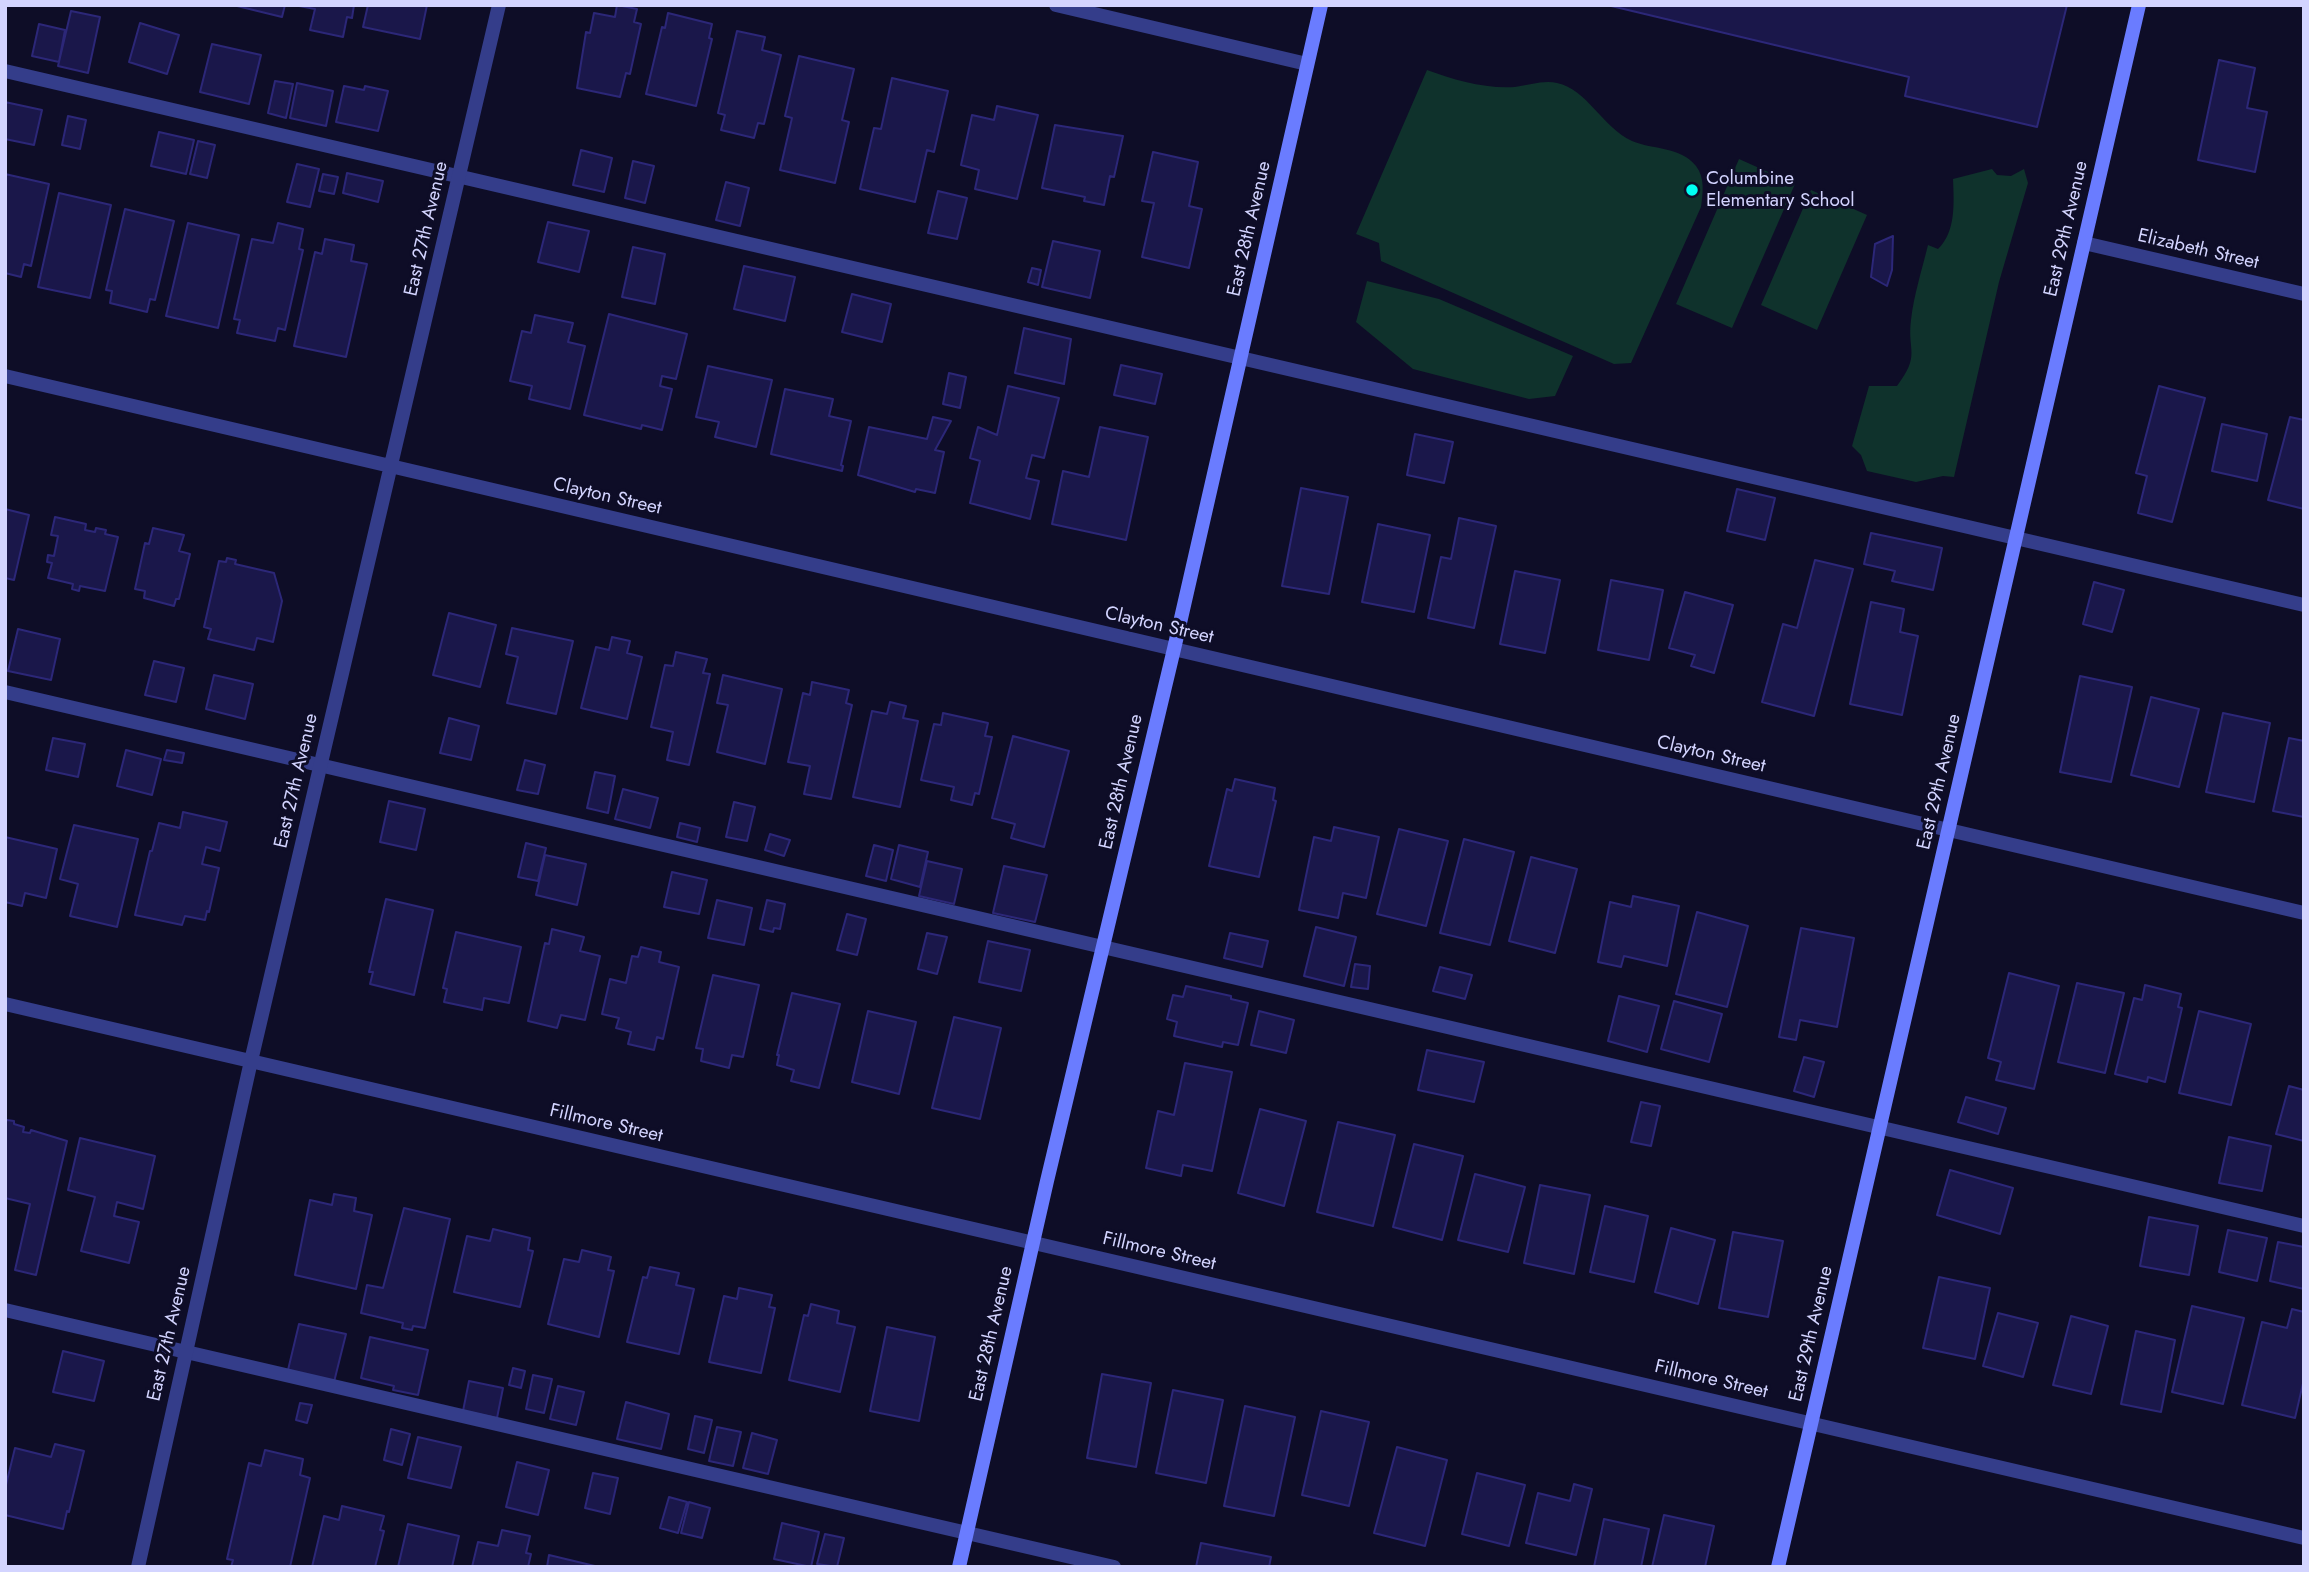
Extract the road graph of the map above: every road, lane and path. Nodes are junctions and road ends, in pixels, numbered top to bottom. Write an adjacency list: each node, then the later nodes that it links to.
1 (499, 5): 7 (street, East 27th Avenue)
2 (1056, 5): 5 (street)
3 (1321, 5): 5 (street, East 28th Avenue)
4 (2139, 5): 8 (street, East 29th Avenue)
5 (1307, 64): 10 (street, East 28th Avenue)
6 (5, 71): 7 (street)
7 (459, 177): 10 (street); 12 (street, East 27th Avenue)
8 (2084, 243): 9 (street, Elizabeth Street); 13 (street, East 29th Avenue)
9 (2304, 294)
10 (1240, 358): 13 (street); 15 (street, East 28th Avenue)
11 (5, 376): 12 (street, Clayton Street)
12 (391, 466): 15 (street, Clayton Street); 17 (street, East 27th Avenue)
13 (2016, 538): 14 (street); 18 (street, East 29th Avenue)
14 (2304, 605)
15 (1174, 649): 18 (street, Clayton Street); 20 (street, East 28th Avenue)
16 (5, 692): 17 (street)
17 (321, 765): 20 (street); 22 (street, East 27th Avenue)
18 (1948, 830): 19 (street, Clayton Street); 23 (street, East 29th Avenue)
19 (2304, 913)
20 (1103, 947): 23 (street); 25 (street, East 28th Avenue)
21 (5, 1004): 22 (street, Fillmore Street)
22 (251, 1061): 25 (street, Fillmore Street); 27 (street, East 27th Avenue)
23 (1879, 1127): 24 (street); 28 (street, East 29th Avenue)
24 (2304, 1226)
25 (1033, 1242): 28 (street, Fillmore Street); 29 (street, East 28th Avenue)
26 (5, 1310): 27 (street)
27 (186, 1351): 29 (street); 31 (street, East 27th Avenue)
28 (1811, 1423): 30 (street, Fillmore Street); 34 (street, East 29th Avenue)
29 (967, 1533): 32 (street, East 28th Avenue); 33 (street)
30 (2304, 1538)
31 (138, 1567)
32 (959, 1567)
33 (1114, 1567)
34 (1778, 1567)

